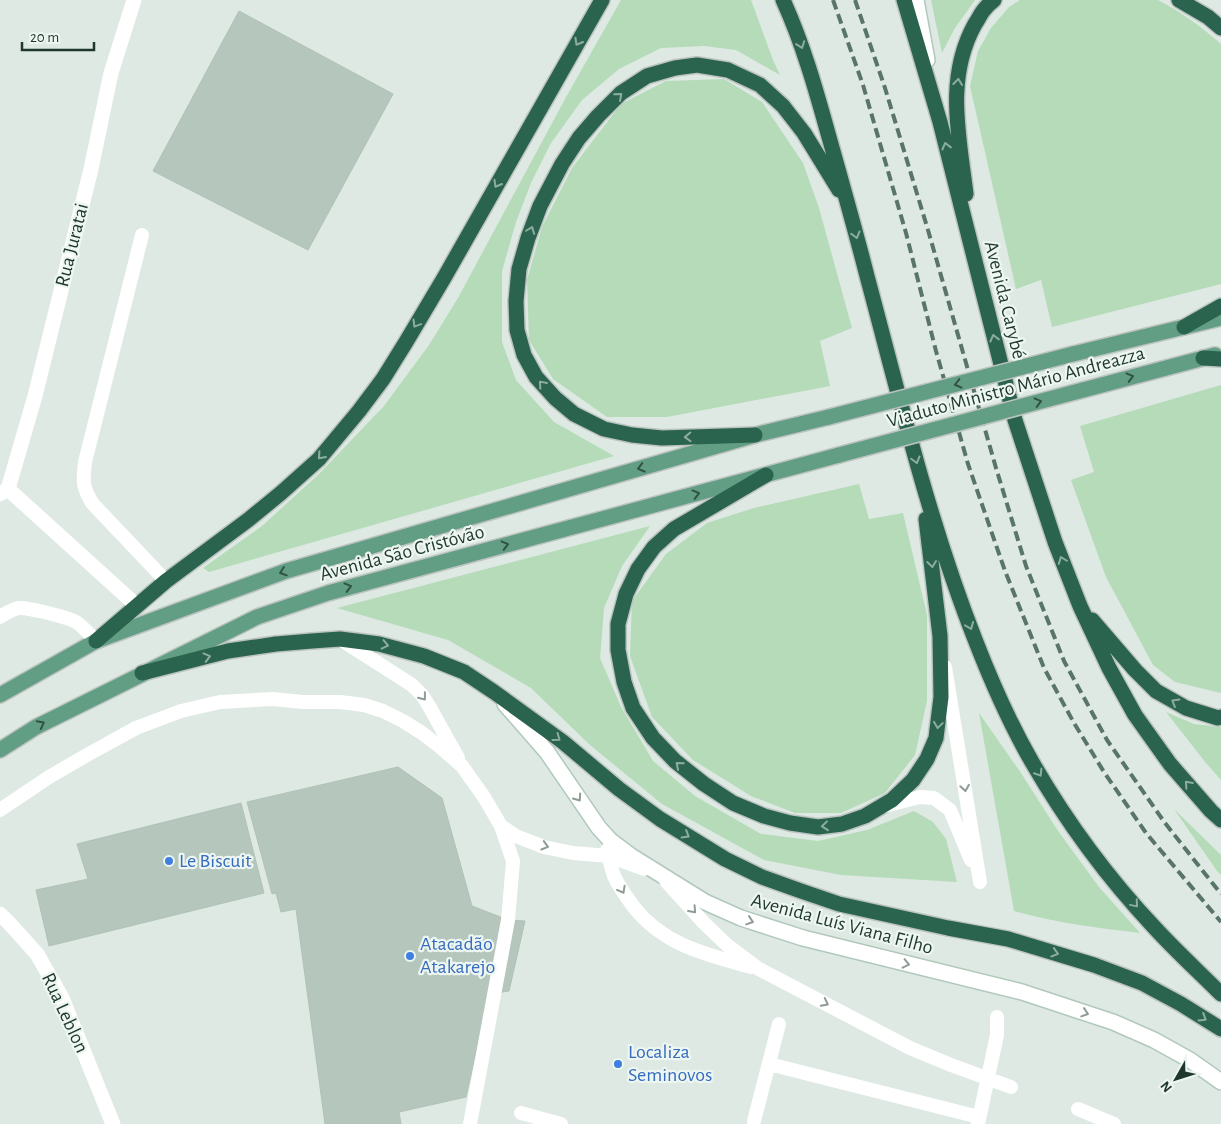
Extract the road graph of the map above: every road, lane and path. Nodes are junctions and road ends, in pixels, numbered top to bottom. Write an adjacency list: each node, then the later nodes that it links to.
1 (134, 0): 24 (main road, Rua Juratai)
2 (602, 0): 25 (highway, one-way to 25)
3 (783, 0): 10 (highway, one-way to 10)
4 (904, 0): 9 (highway, Avenida Carybé)
5 (916, 0): 9 (main road)
6 (994, 0): 12 (highway, one-way to 6)
7 (1179, 0): 8 (highway)
8 (1221, 28)
9 (940, 122): 12 (highway, Avenida Carybé, one-way to 9)
10 (848, 205): 20 (highway, one-way to 10); 23 (highway, one-way to 23)
11 (142, 235): 25 (lane)
12 (973, 253): 27 (highway, Avenida Carybé, one-way to 12)
13 (1221, 306): 15 (highway)
14 (1221, 318): 15 (main road, Viaduto Ministro Mário Andreazza)
15 (1184, 327): 19 (main road, Viaduto Ministro Mário Andreazza, one-way to 19, bridge)
16 (1221, 353): 17 (main road, Viaduto Ministro Mário Andreazza)
17 (1203, 358): 18 (highway); 21 (main road, Viaduto Ministro Mário Andreazza, one-way to 17, bridge)
18 (1221, 359)
19 (829, 417): 20 (main road, Avenida São Cristóvão)
20 (755, 435): 31 (main road, Avenida São Cristóvão, one-way to 31)
21 (839, 456): 22 (main road, Avenida São Cristóvão)
22 (766, 475): 32 (main road, Avenida São Cristóvão, one-way to 22); 38 (highway, one-way to 22)
23 (922, 480): 29 (highway, one-way to 29); 47 (highway, one-way to 47)
24 (4, 491): 26 (main road, Rua Juratai)
25 (166, 581): 26 (highway)
26 (136, 605): 31 (highway)
27 (1080, 606): 35 (highway, one-way to 27); 40 (highway, one-way to 27)
28 (0, 617): 31 (lane)
29 (940, 636): 38 (highway, one-way to 38); 38 (lane, one-way to 38)
30 (340, 639): 32 (highway, one-way to 30); 33 (highway, one-way to 33); 37 (lane, one-way to 37)
31 (96, 641): 34 (main road, Avenida São Cristóvão)
32 (142, 673): 36 (main road, Avenida São Cristóvão, one-way to 32)
33 (494, 692): 42 (main road, Avenida Luís Viana Filho, one-way to 42); 50 (highway, one-way to 50)
34 (0, 696)
35 (1221, 718)
36 (0, 750)
37 (462, 766): 39 (lane); 41 (lane)
38 (878, 808)
39 (0, 810)
40 (1221, 820)
41 (501, 826): 43 (lane, one-way to 43); 60 (lane)
42 (599, 828): 43 (lane); 44 (main road, Avenida Luís Viana Filho)
43 (608, 856): 44 (lane); 46 (lane, one-way to 46)
44 (660, 874): 46 (lane, one-way to 46); 53 (main road, Avenida Luís Viana Filho, one-way to 53)
45 (0, 914): 59 (main road, Rua Leblon)
46 (759, 969): 52 (lane, one-way to 52)
47 (1221, 994)
48 (997, 1018): 52 (lane)
49 (779, 1024): 51 (lane)
50 (1221, 1029)
51 (769, 1064): 57 (lane); 58 (lane)
52 (987, 1078): 54 (lane); 58 (lane)
53 (1221, 1082)
54 (1011, 1087)
55 (1078, 1109): 62 (lane)
56 (521, 1113): 61 (lane)
57 (754, 1121)
58 (979, 1121)
59 (113, 1124)
60 (470, 1124)
61 (561, 1124)
62 (1114, 1124)

